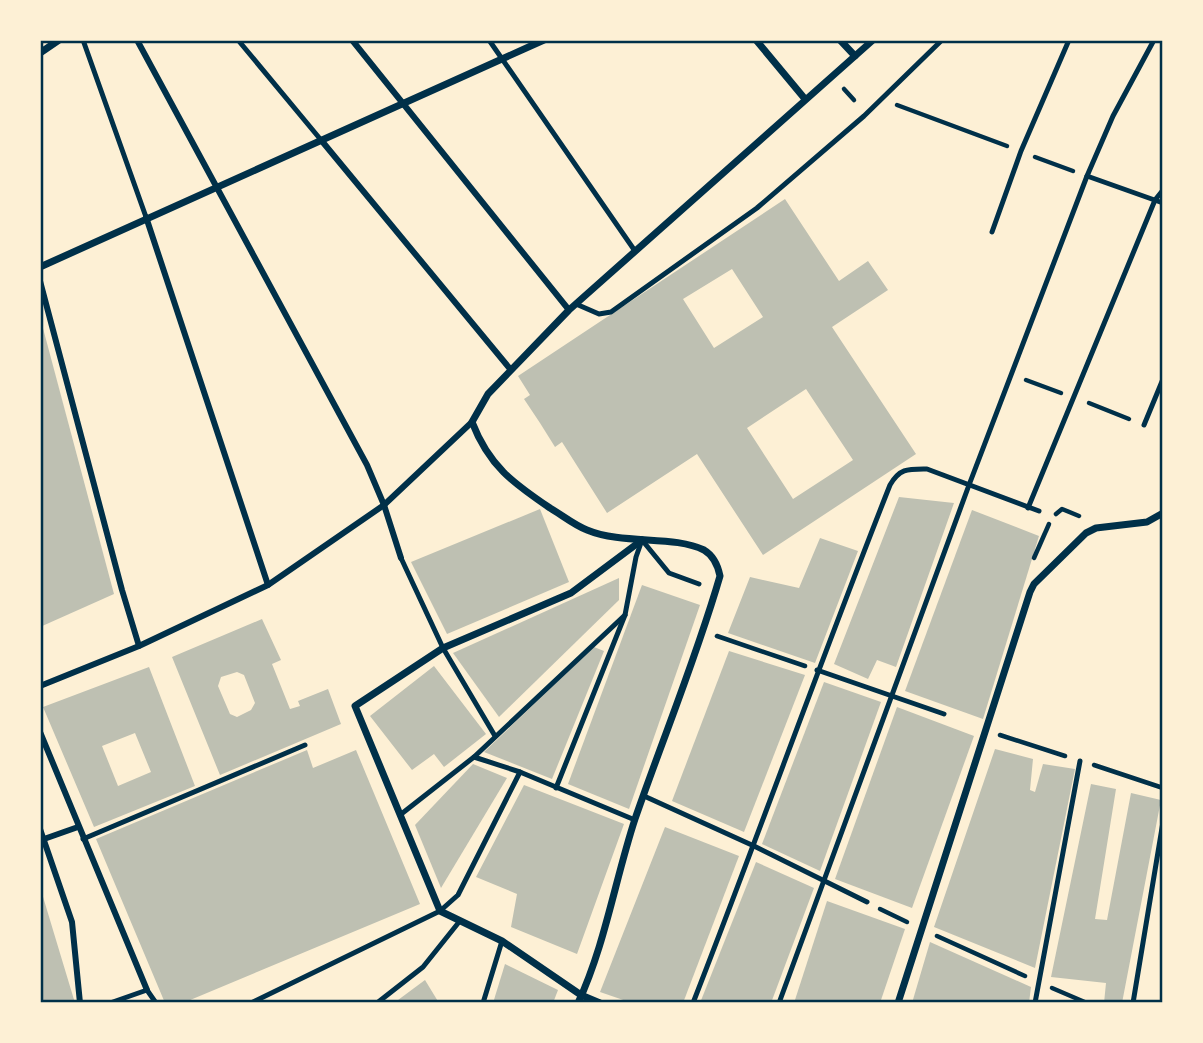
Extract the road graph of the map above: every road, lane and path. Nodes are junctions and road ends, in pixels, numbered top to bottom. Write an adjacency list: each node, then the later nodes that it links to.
1 (59, 40): 14 (street)
2 (83, 40): 27 (lane)
3 (137, 40): 23 (street)
4 (238, 40): 20 (lane)
5 (352, 40): 19 (street)
6 (489, 40): 16 (lane)
7 (544, 40): 16 (street)
8 (756, 40): 17 (street)
9 (840, 40): 15 (street)
10 (873, 40): 15 (street)
11 (942, 40): 18 (lane)
12 (1069, 40): 21 (lane)
13 (1154, 40): 22 (lane)
14 (40, 52)
15 (855, 57): 17 (street)
16 (502, 59): 19 (street); 29 (lane)
17 (805, 99): 29 (street)
18 (881, 99): 21 (path); 32 (lane)
19 (403, 103): 20 (street); 33 (street)
20 (321, 140): 23 (street); 34 (street)
21 (1021, 151): 22 (path); 28 (lane)
22 (1087, 176): 25 (lane); 38 (lane)
23 (217, 187): 27 (street); 39 (street)
24 (1163, 190): 25 (lane)
25 (1155, 200): 26 (lane); 40 (lane)
26 (1163, 203)
27 (146, 217): 30 (street); 48 (street)
28 (992, 232)
29 (635, 251): 32 (street)
30 (40, 267)
31 (40, 281): 51 (street)
32 (576, 304): 33 (street)
33 (569, 310): 34 (street)
34 (511, 370): 36 (street)
35 (1163, 379): 37 (lane)
36 (472, 422): 39 (street); 44 (street)
37 (1144, 425)
38 (969, 485): 40 (lane); 53 (lane); 55 (lane)
39 (384, 505): 45 (street); 48 (street)
40 (1028, 508): 41 (lane)
41 (1039, 511)
42 (1163, 513): 43 (street)
43 (1106, 527): 47 (street); 47 (path)
44 (642, 540): 46 (lane); 49 (lane); 50 (street); 52 (street)
45 (401, 558): 52 (lane)
46 (699, 584)
47 (1034, 584): 57 (street)
48 (268, 585): 51 (street)
49 (625, 615): 59 (lane); 64 (lane)
50 (703, 631): 53 (path); 66 (street)
51 (139, 646): 54 (street)
52 (443, 648): 59 (lane); 67 (street)
53 (817, 670): 55 (lane); 74 (lane)
54 (40, 686)
55 (892, 695): 56 (lane); 75 (lane)
56 (944, 714)
57 (986, 730): 62 (path); 79 (street)
58 (40, 732): 70 (street)
59 (495, 736): 61 (lane)
60 (305, 745): 73 (lane)
61 (474, 757): 63 (lane); 67 (lane)
62 (1080, 761): 65 (path); 81 (lane)
63 (520, 772): 64 (lane); 77 (lane)
64 (556, 788): 68 (lane)
65 (1163, 788)
66 (644, 796): 68 (street); 74 (lane)
67 (400, 815): 77 (street)
68 (635, 820): 83 (street)
69 (1163, 822): 96 (lane)
70 (78, 827): 72 (street); 73 (street)
71 (40, 829): 72 (street)
72 (44, 839): 84 (street)
73 (83, 839): 82 (street)
74 (754, 846): 75 (lane); 91 (lane)
75 (823, 881): 76 (lane); 92 (lane)
76 (867, 902): 79 (path)
77 (440, 912): 78 (street); 87 (lane)
78 (459, 922): 80 (street); 88 (lane)
79 (920, 929): 81 (path); 93 (street)
80 (502, 941): 83 (street); 89 (lane)
81 (1038, 982): 94 (lane); 95 (path)
82 (147, 990): 85 (lane); 86 (lane)
83 (579, 999): 90 (street)
84 (80, 1003)
85 (110, 1003)
86 (156, 1003)
87 (251, 1003)
88 (377, 1003)
89 (483, 1003)
90 (600, 1003)
91 (693, 1003)
92 (779, 1003)
93 (898, 1003)
94 (1035, 1003)
95 (1087, 1003)
96 (1133, 1003)

